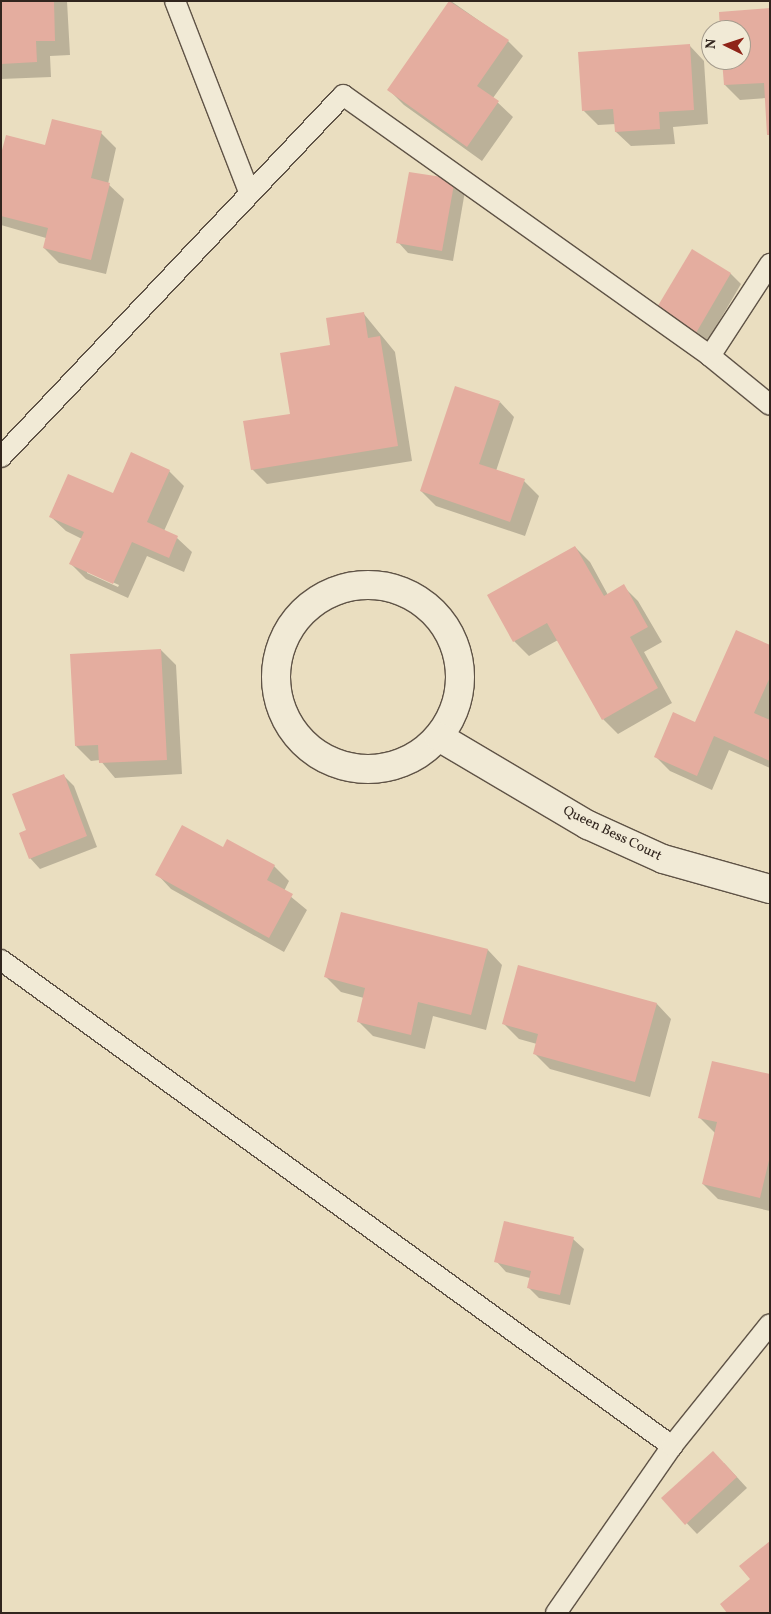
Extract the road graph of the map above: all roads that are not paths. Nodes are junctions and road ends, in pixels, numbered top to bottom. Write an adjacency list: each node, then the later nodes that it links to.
1 (175, 1): 2 (lane)
2 (249, 192): 4 (lane); 6 (lane)
3 (770, 264): 4 (lane)
4 (710, 356): 5 (lane)
5 (770, 405)
6 (1, 457)
7 (439, 737): 7 (street); 8 (street, Queen Bess Court)
8 (770, 889)
9 (1, 960): 11 (lane)
10 (770, 1324): 11 (lane)
11 (672, 1446): 12 (lane)
12 (556, 1613)

